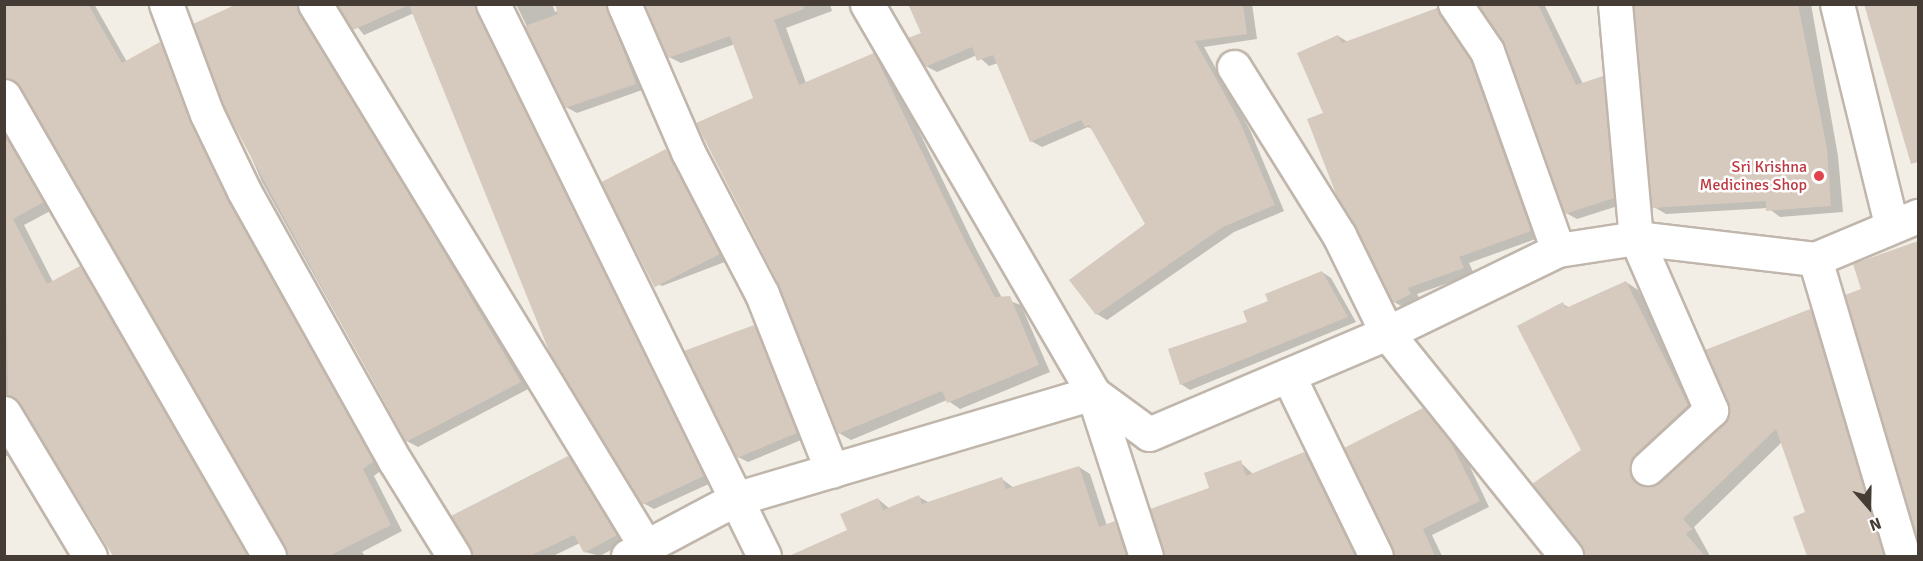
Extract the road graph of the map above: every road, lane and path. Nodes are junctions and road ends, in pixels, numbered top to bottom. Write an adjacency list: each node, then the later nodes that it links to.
1 (166, 4): 25 (street)
2 (315, 4): 22 (street)
3 (493, 4): 21 (street)
4 (624, 4): 20 (street)
5 (867, 4): 17 (street)
6 (1455, 4): 13 (street)
7 (1615, 4): 12 (street)
8 (1837, 4): 11 (street)
9 (1234, 67): 15 (street)
10 (4, 96): 24 (street)
11 (1905, 220): 14 (street)
12 (1636, 238): 13 (street); 14 (street); 19 (street)
13 (1558, 250): 15 (street)
14 (1815, 259): 30 (street)
15 (1387, 333): 16 (street); 29 (street)
16 (1287, 375): 17 (street); 28 (street)
17 (1093, 393): 20 (street); 27 (street)
18 (4, 413): 23 (street)
19 (1648, 468)
20 (832, 471): 21 (street)
21 (735, 499): 22 (street); 26 (street)
22 (637, 552)
23 (90, 556)
24 (269, 556)
25 (454, 556)
26 (764, 556)
27 (1146, 556)
28 (1376, 556)
29 (1566, 556)
30 (1903, 556)

